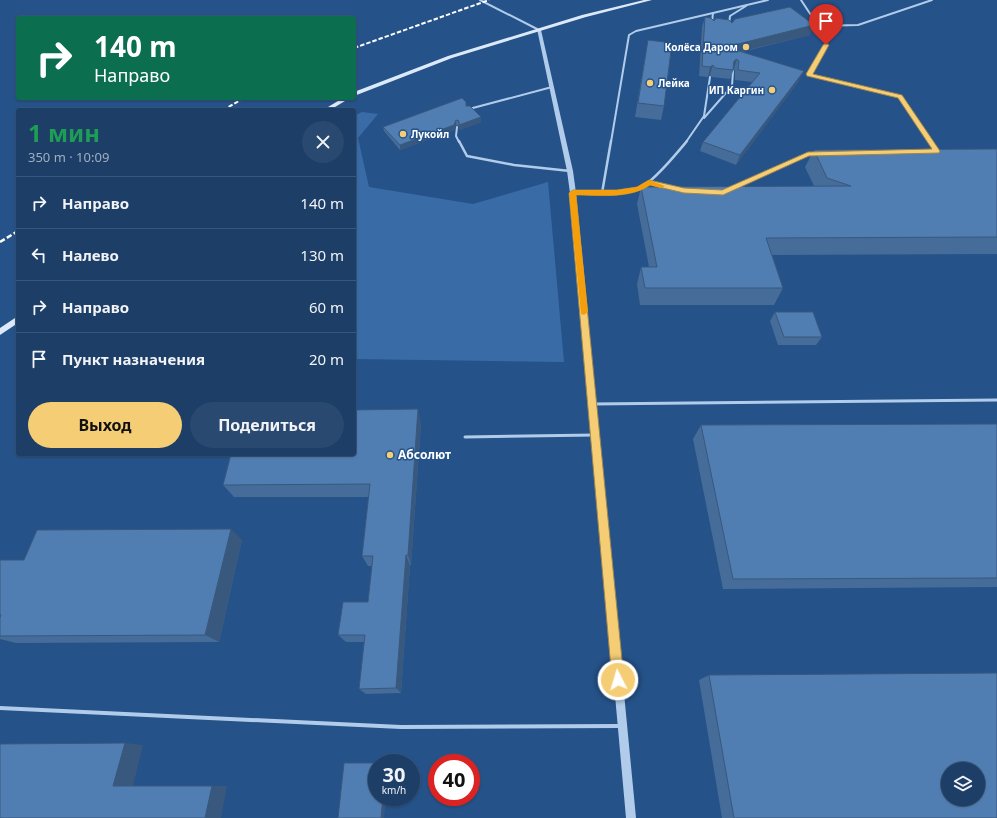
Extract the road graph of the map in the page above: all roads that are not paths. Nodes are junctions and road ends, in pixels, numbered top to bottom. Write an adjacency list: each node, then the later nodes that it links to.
1 (480, 0): 10 (lane)
2 (650, 0): 10 (main road)
3 (768, 0): 6 (lane)
4 (801, 0): 8 (lane)
5 (932, 0): 8 (lane)
6 (748, 5): 7 (lane); 11 (lane)
7 (713, 13): 9 (lane); 27 (lane)
8 (818, 26): 21 (lane)
9 (711, 28)
10 (539, 30): 14 (street); 15 (main road)
11 (729, 30)
12 (733, 71): 19 (lane)
13 (710, 77): 19 (lane)
14 (552, 86): 18 (lane); 23 (street)
15 (356, 93)
16 (344, 100): 17 (main road)
17 (330, 108)
18 (468, 109)
19 (704, 118): 24 (lane)
20 (456, 127): 23 (lane)
21 (929, 151)
22 (815, 154): 26 (lane)
23 (570, 170): 28 (street)
24 (649, 182): 25 (lane); 27 (lane)
25 (670, 188)
26 (730, 189)
27 (602, 192): 28 (lane)
28 (573, 193): 32 (street)
29 (16, 320): 30 (main road)
30 (0, 332)
31 (997, 400): 32 (lane)
32 (593, 404): 33 (street)
33 (596, 435): 34 (lane); 36 (street)
34 (465, 437)
35 (0, 708): 36 (lane)
36 (622, 726): 37 (street)
37 (631, 818)

